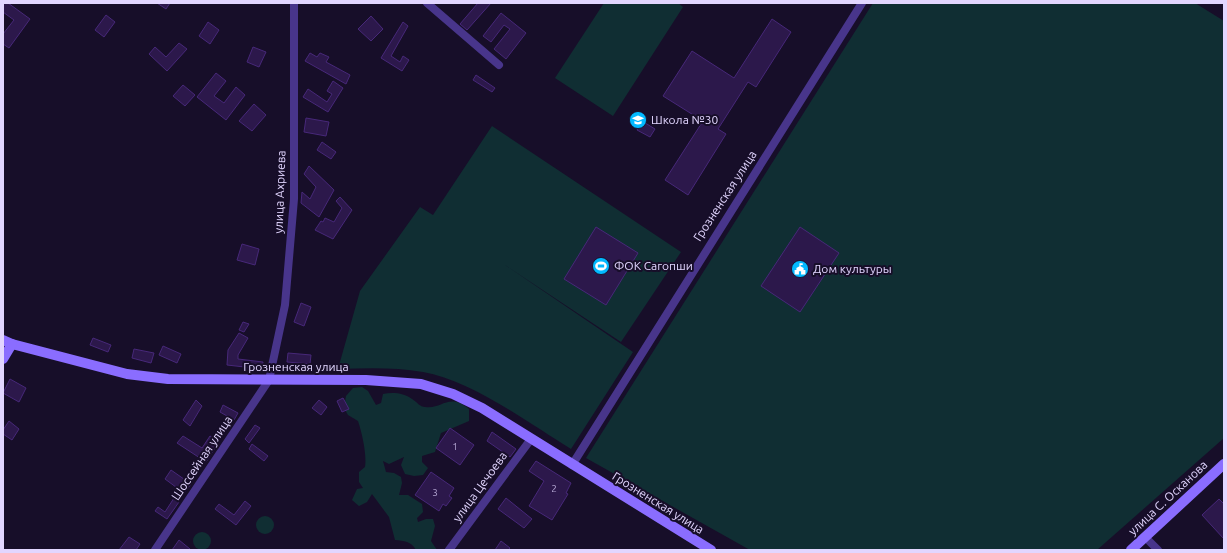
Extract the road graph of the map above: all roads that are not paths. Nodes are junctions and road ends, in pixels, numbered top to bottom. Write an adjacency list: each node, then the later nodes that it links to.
1 (294, 3): 7 (street, улица Ахриева)
2 (427, 3): 4 (street)
3 (862, 3): 10 (street, Грозненская улица)
4 (499, 65)
5 (8, 342): 6 (street); 7 (street, Грозненская улица)
6 (3, 359)
7 (269, 380): 8 (street, Грозненская улица); 12 (street, Шоссейная улица)
8 (531, 439): 10 (street, Грозненская улица); 13 (street, улица Цечоева)
9 (1224, 464): 11 (street, улица С. Осканова)
10 (572, 465): 14 (street, Грозненская улица)
11 (1145, 537): 15 (street, улица С. Осканова); 16 (street)
12 (155, 550)
13 (449, 550)
14 (710, 550)
15 (1131, 550)
16 (1158, 550)

